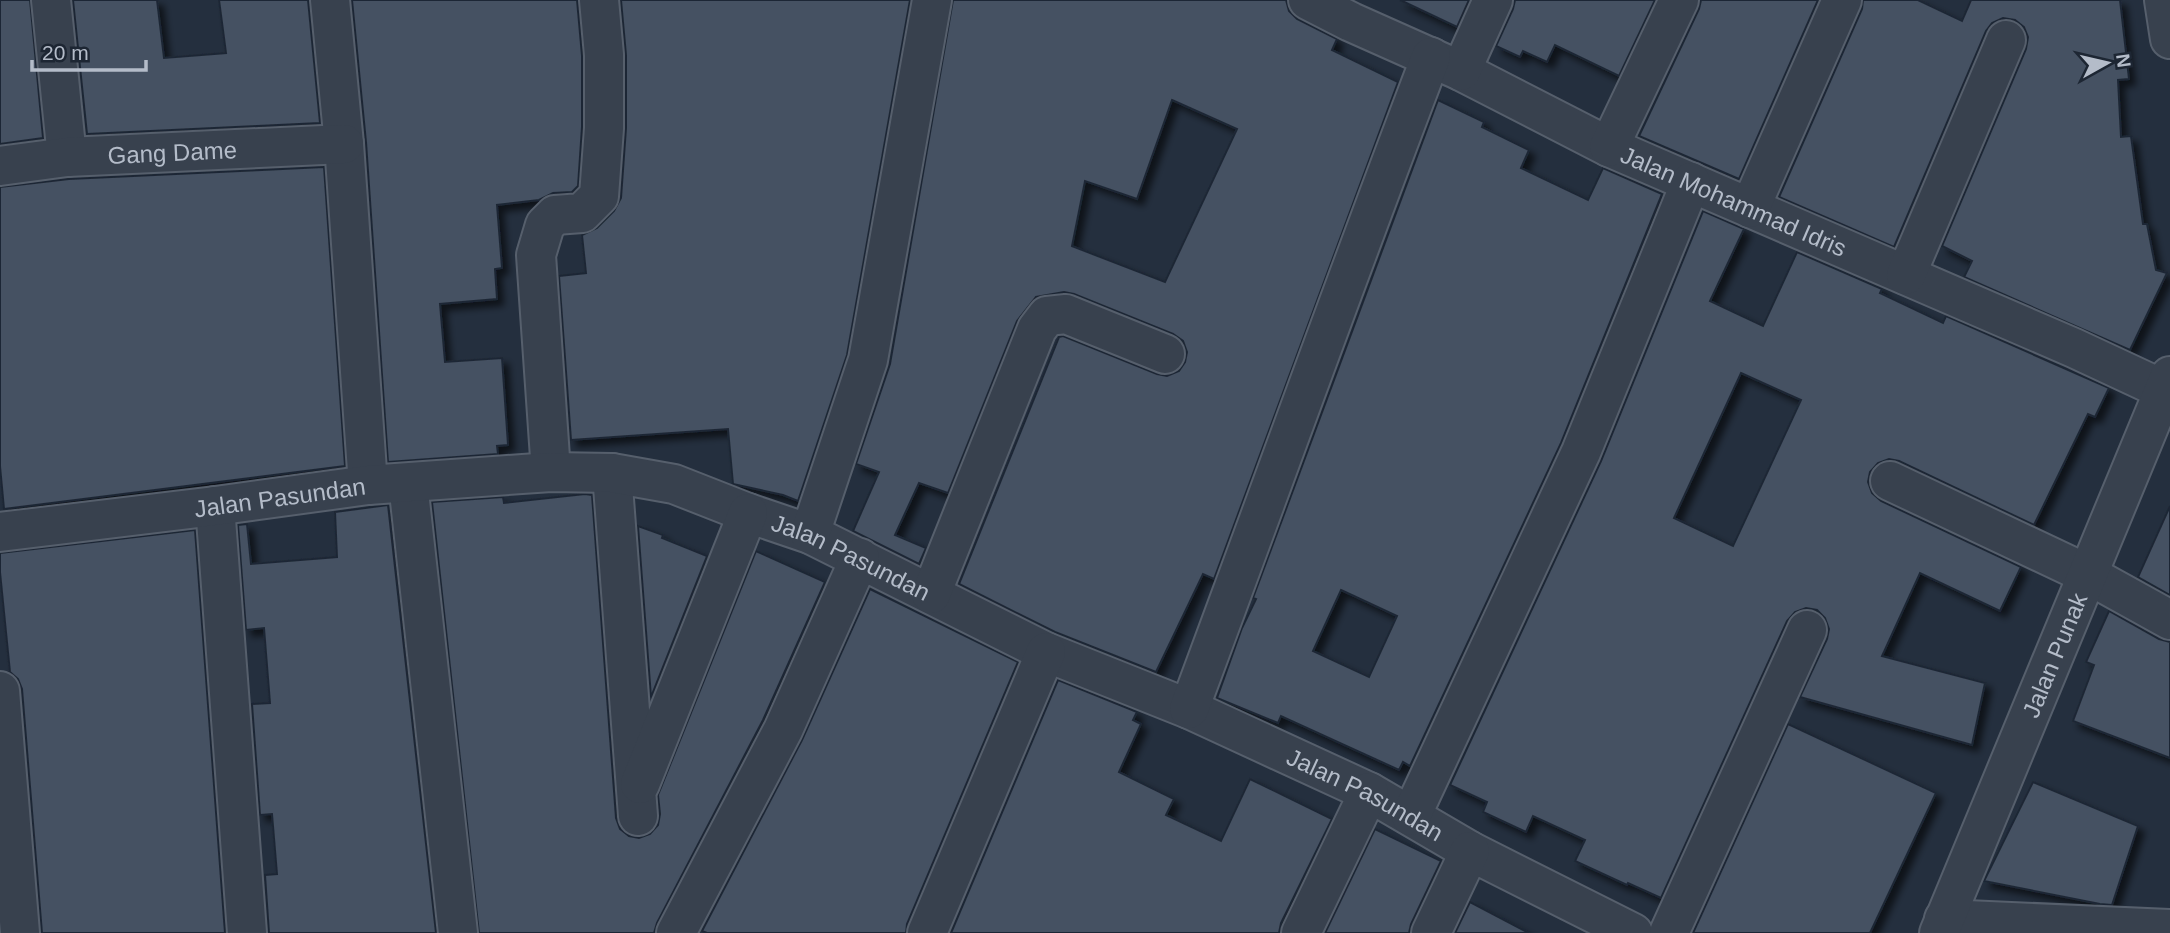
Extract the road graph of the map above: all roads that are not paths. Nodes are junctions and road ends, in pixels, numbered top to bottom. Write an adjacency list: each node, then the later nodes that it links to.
1 (51, 0): 16 (street)
2 (330, 0): 14 (street)
3 (599, 0): 23 (street)
4 (932, 0): 31 (street)
5 (1308, 0): 10 (street, Jalan Mohammad Idris)
6 (1493, 0): 13 (street)
7 (1679, 0): 15 (street)
8 (1842, 0): 19 (street)
9 (2164, 0): 11 (street)
10 (1356, 11): 13 (street, Jalan Mohammad Idris)
11 (2170, 39)
12 (2006, 40): 20 (street)
13 (1446, 64): 15 (street, Jalan Mohammad Idris); 39 (street)
14 (344, 144): 16 (street, Gang Dame); 27 (street)
15 (1609, 147): 18 (street, Jalan Mohammad Idris)
16 (67, 157): 17 (street, Gang Dame)
17 (0, 166)
18 (1691, 181): 19 (street, Jalan Mohammad Idris); 41 (street)
19 (1750, 208): 20 (street, Jalan Mohammad Idris)
20 (1906, 275): 22 (street, Jalan Mohammad Idris)
21 (1166, 354): 34 (street)
22 (2167, 383): 33 (street, Jalan Punak)
23 (551, 472): 24 (street, Jalan Pasundan); 26 (street, Jalan Pasundan)
24 (612, 473): 29 (street, Jalan Pasundan); 29 (street)
25 (1890, 481): 33 (street)
26 (408, 483): 27 (street, Jalan Pasundan); 47 (street)
27 (368, 485): 28 (street, Jalan Pasundan)
28 (215, 506): 30 (street, Jalan Pasundan); 46 (street)
29 (748, 513): 31 (street, Jalan Pasundan)
30 (0, 532)
31 (810, 534): 32 (street, Jalan Pasundan)
32 (860, 558): 34 (street, Jalan Pasundan); 48 (street)
33 (2087, 574): 35 (street); 43 (street, Jalan Punak)
34 (931, 594): 37 (street, Jalan Pasundan)
35 (2170, 620)
36 (1807, 630): 53 (street)
37 (1046, 652): 39 (street, Jalan Pasundan); 49 (street)
38 (0, 691): 45 (street)
39 (1189, 709): 40 (street, Jalan Pasundan)
40 (1369, 792): 41 (street, Jalan Pasundan); 50 (street)
41 (1411, 816): 42 (street, Jalan Pasundan)
42 (1470, 851): 51 (street); 52 (street, Jalan Pasundan)
43 (1942, 926): 44 (street)
44 (2170, 929)
45 (20, 933)
46 (247, 933)
47 (458, 933)
48 (676, 933)
49 (927, 933)
50 (1301, 933)
51 (1431, 933)
52 (1633, 933)
53 (1669, 933)

